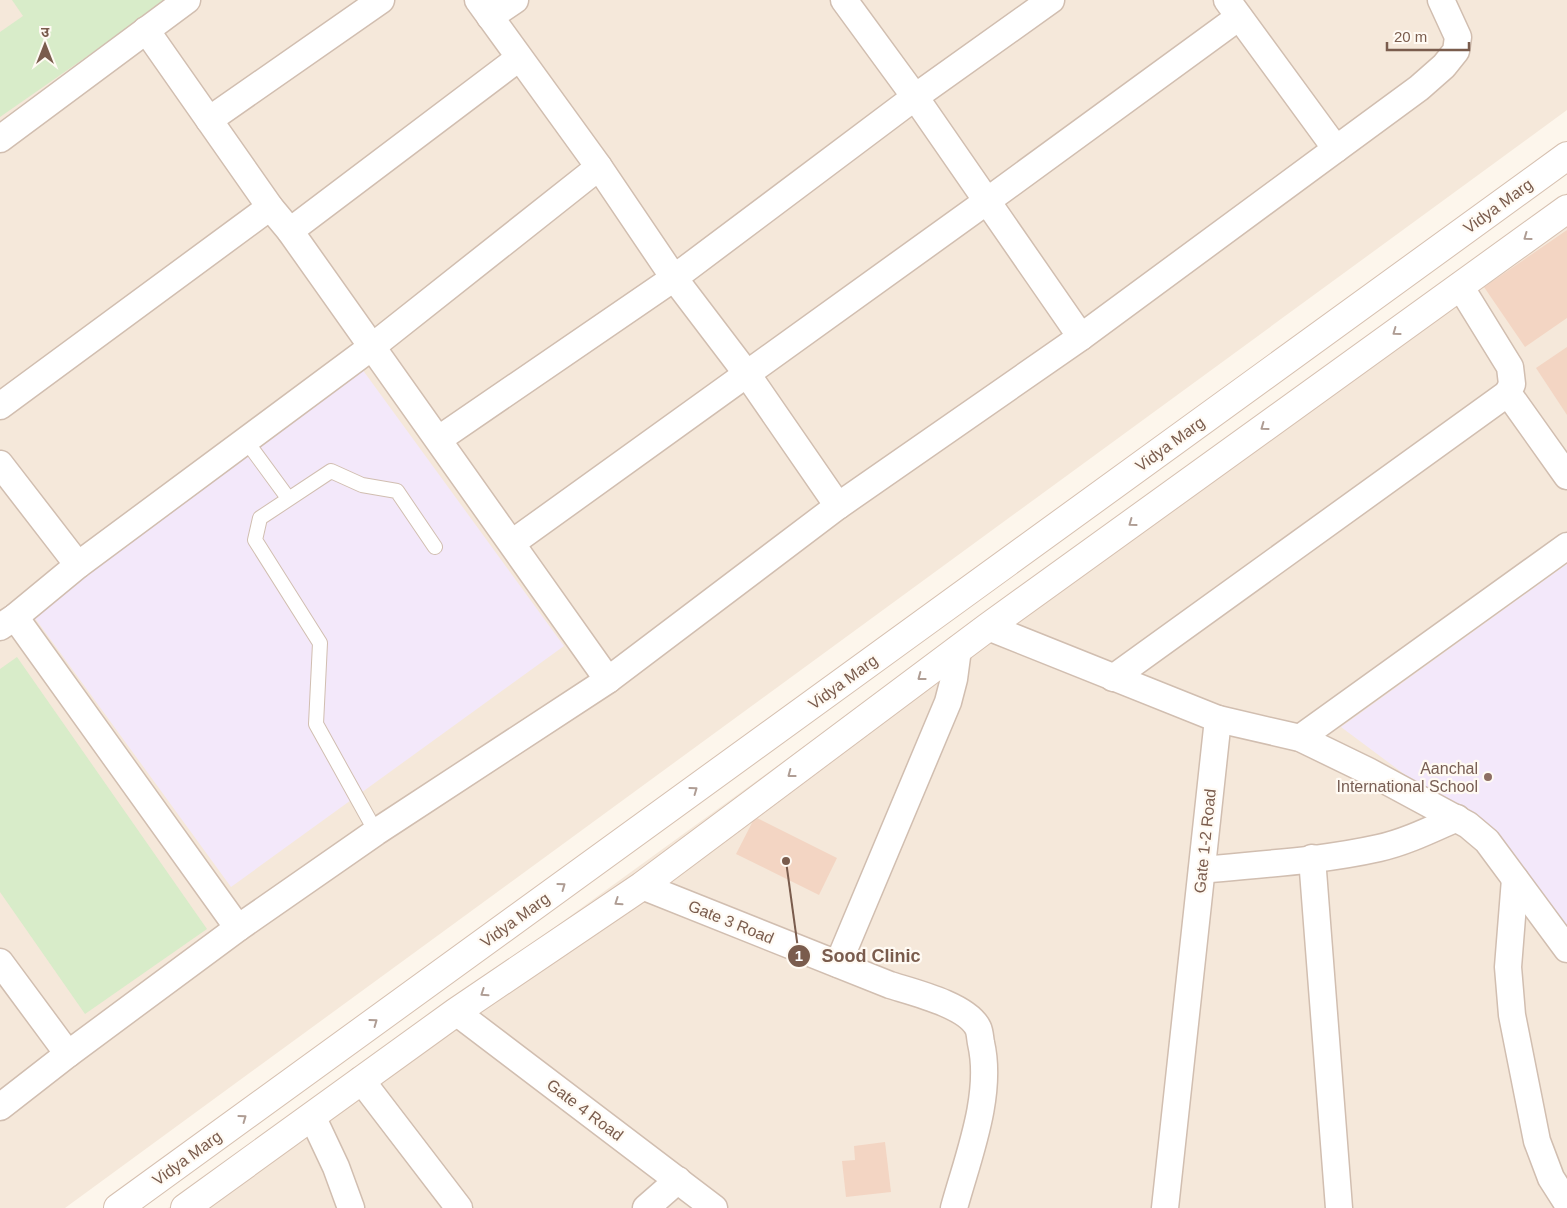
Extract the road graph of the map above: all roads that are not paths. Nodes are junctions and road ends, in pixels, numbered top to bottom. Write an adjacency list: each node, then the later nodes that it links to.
1 (187, 0): 9 (street)
2 (381, 0): 12 (street)
3 (515, 0): 8 (street)
4 (844, 0): 11 (street)
5 (1050, 0): 11 (street)
6 (1441, 0): 14 (street)
7 (1233, 8): 14 (street); 17 (street)
8 (484, 9): 10 (street)
9 (146, 30): 12 (street); 13 (street)
10 (519, 58): 16 (street); 20 (street)
11 (915, 97): 17 (street); 21 (street)
12 (209, 120): 18 (street)
13 (0, 139)
14 (1336, 149): 23 (street)
15 (1567, 156): 62 (main road, Vidya Marg, one-way to 15)
16 (599, 168): 21 (street); 24 (street)
17 (988, 201): 23 (street); 25 (street)
18 (270, 207): 20 (street); 27 (street)
19 (1567, 209): 22 (main road, one-way to 22)
20 (290, 230): 24 (street)
21 (674, 278): 25 (street); 28 (street)
22 (1460, 286): 26 (street); 39 (main road, one-way to 39)
23 (1081, 337): 33 (street)
24 (373, 346): 28 (street); 29 (street)
25 (747, 374): 33 (street); 34 (street)
26 (1508, 393): 31 (street); 41 (street)
27 (0, 406)
28 (439, 439): 34 (street)
29 (247, 442): 32 (lane); 37 (street)
30 (0, 464): 37 (street)
31 (1567, 476)
32 (288, 498): 36 (lane); 46 (lane)
33 (838, 506): 42 (street)
34 (512, 543): 42 (street)
35 (1567, 546): 44 (street)
36 (435, 547)
37 (78, 565): 38 (street)
38 (8, 622): 51 (street)
39 (988, 627): 40 (main road); 41 (street)
40 (958, 649): 50 (main road, one-way to 50); 54 (street)
41 (1113, 678): 43 (street)
42 (608, 680): 46 (street)
43 (1218, 719): 44 (street); 48 (street, Gate 1-2 Road)
44 (1300, 738): 45 (street)
45 (1457, 818): 47 (street); 49 (street)
46 (376, 832): 51 (street)
47 (1312, 858): 48 (street); 70 (street)
48 (1202, 870): 69 (street, Gate 1-2 Road)
49 (1515, 879): 52 (street); 61 (street)
50 (642, 886): 54 (street, Gate 3 Road); 55 (main road, one-way to 55)
51 (238, 928): 56 (street)
52 (1567, 949)
53 (0, 962): 56 (street)
54 (838, 964): 68 (street, Gate 3 Road)
55 (456, 1012): 57 (main road); 60 (street, Gate 4 Road)
56 (68, 1054): 58 (street)
57 (361, 1080): 59 (main road); 65 (street)
58 (0, 1107)
59 (312, 1116): 63 (main road); 64 (street)
60 (678, 1180): 66 (street); 67 (street, Gate 4 Road)
61 (1567, 1203)
62 (118, 1208)
63 (185, 1208)
64 (351, 1208)
65 (459, 1208)
66 (646, 1208)
67 (714, 1208)
68 (954, 1208)
69 (1165, 1208)
70 (1339, 1208)

